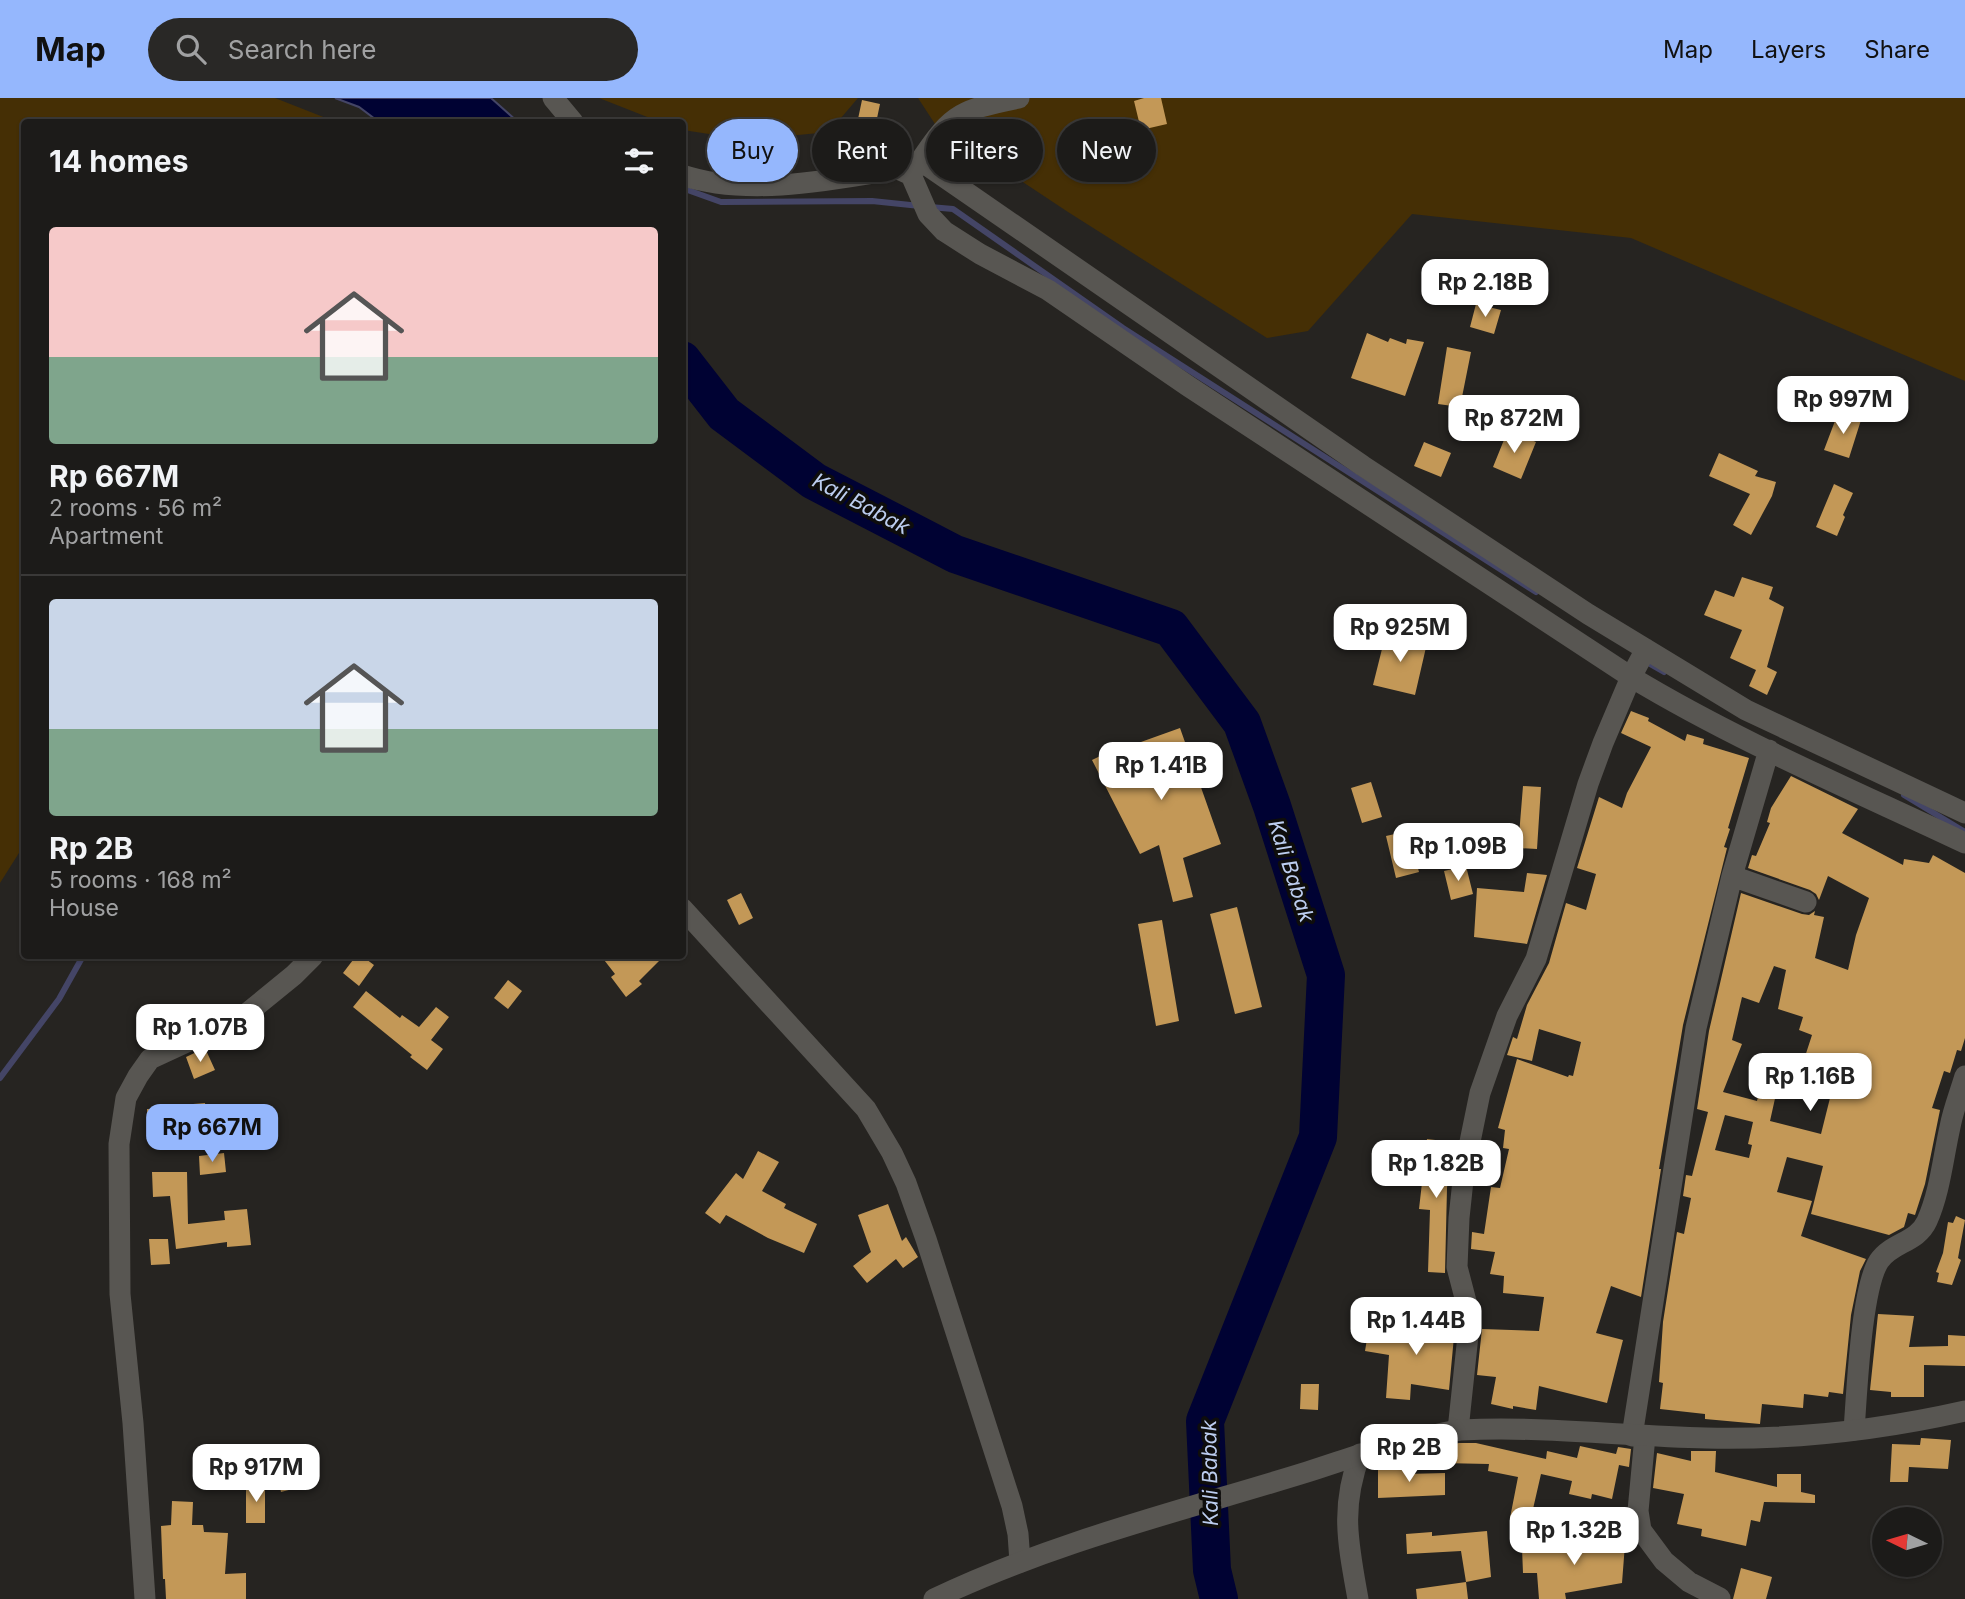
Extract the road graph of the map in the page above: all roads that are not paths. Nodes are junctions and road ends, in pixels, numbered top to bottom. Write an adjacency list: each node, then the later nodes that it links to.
1 (553, 98): 3 (street)
2 (1019, 98): 5 (street)
3 (570, 119)
4 (686, 176): 5 (street)
5 (918, 176): 6 (street); 6 (street)
6 (1355, 479): 7 (street); 7 (street)
7 (1639, 663): 8 (street); 9 (street); 17 (street)
8 (1769, 750): 10 (street); 11 (street)
9 (1965, 813)
10 (1965, 843)
11 (1732, 876): 12 (street); 19 (street)
12 (1806, 902)
13 (686, 912): 21 (street)
14 (310, 959): 24 (street)
15 (1965, 1076): 18 (street)
16 (1965, 1411): 18 (street)
17 (1458, 1430): 19 (street); 20 (street)
18 (1854, 1430): 19 (street)
19 (1638, 1436): 23 (street)
20 (1360, 1454): 21 (street); 25 (street)
21 (1020, 1562): 22 (street)
22 (944, 1597)
23 (1720, 1598)
24 (145, 1599)
25 (1357, 1599)

